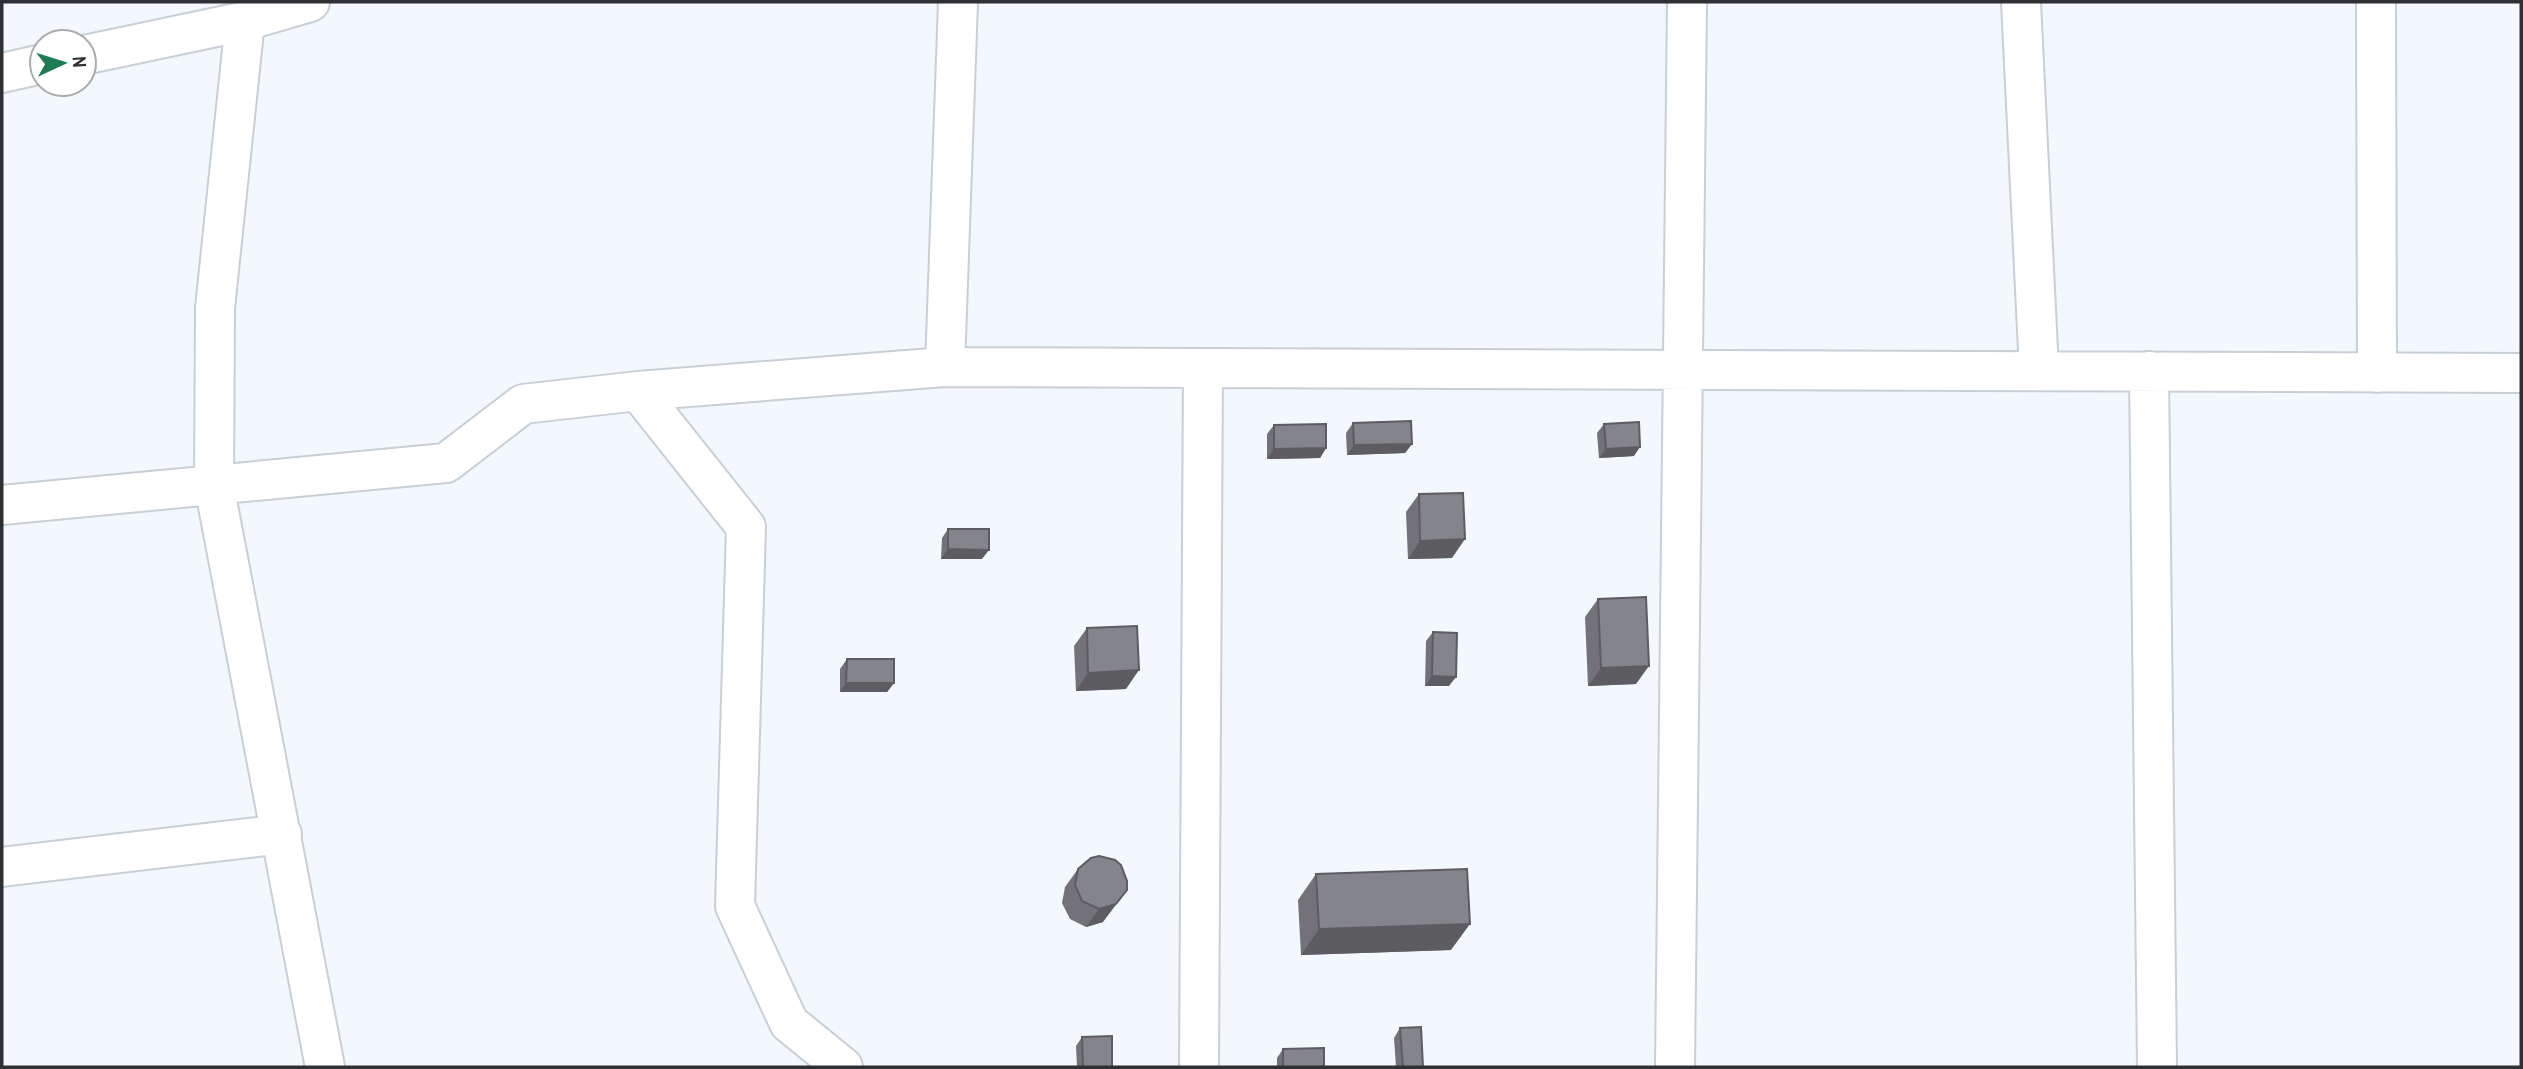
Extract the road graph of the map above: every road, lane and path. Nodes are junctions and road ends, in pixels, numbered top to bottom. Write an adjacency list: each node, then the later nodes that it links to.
1 (310, 2): 6 (street)
2 (958, 2): 10 (street)
3 (1687, 2): 12 (street)
4 (2021, 2): 13 (street)
5 (2376, 2): 15 (street)
6 (245, 21): 7 (street); 18 (street)
7 (98, 52)
8 (28, 67): 9 (street)
9 (2, 73)
10 (945, 367): 11 (street); 17 (street)
11 (1203, 368): 12 (street); 24 (street)
12 (1683, 369): 13 (street); 25 (street)
13 (2039, 371): 14 (street)
14 (2149, 371): 15 (street); 26 (street)
15 (2377, 373): 16 (street)
16 (2521, 373)
17 (638, 390): 18 (street); 23 (street)
18 (214, 485): 19 (street); 20 (street)
19 (2, 505)
20 (282, 834): 21 (street); 22 (street)
21 (2, 867)
22 (325, 1067)
23 (843, 1067)
24 (1199, 1067)
25 (1675, 1067)
26 (2157, 1067)

